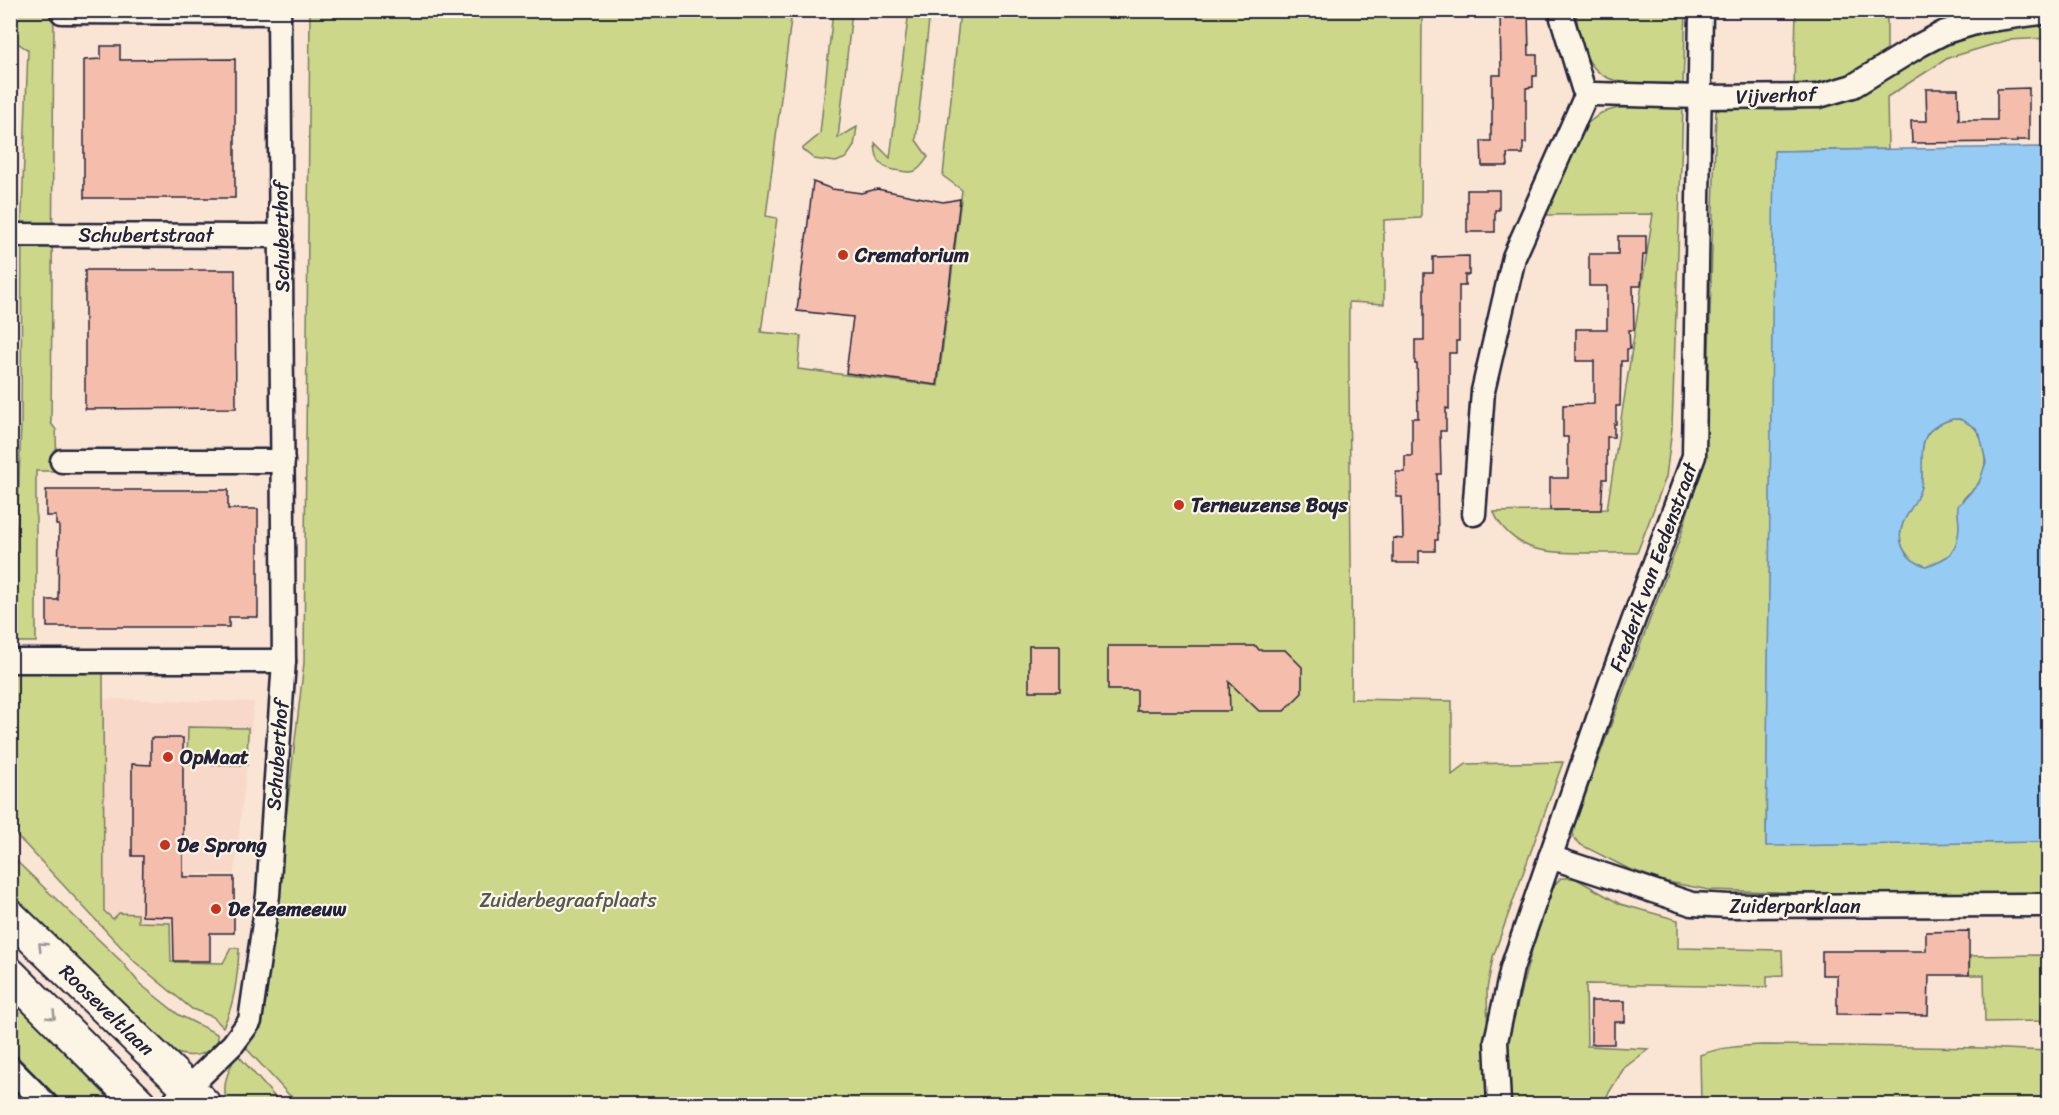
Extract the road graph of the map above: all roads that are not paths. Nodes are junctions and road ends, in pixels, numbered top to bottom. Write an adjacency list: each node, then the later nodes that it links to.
1 (1562, 10): 6 (street)
2 (1701, 10): 7 (street, Frederik van Eedenstraat)
3 (62, 12): 4 (street, Schuberthof)
4 (279, 12): 9 (street, Schuberthof)
5 (2049, 12): 7 (street, Vijverhof)
6 (1587, 95): 7 (street, Vijverhof); 12 (street)
7 (1700, 97): 15 (street, Frederik van Eedenstraat)
8 (10, 235): 9 (street, Schubertstraat)
9 (281, 236): 11 (street, Schuberthof)
10 (62, 461): 11 (street)
11 (283, 461): 14 (street, Schuberthof)
12 (1474, 514)
13 (10, 661): 14 (street)
14 (284, 661): 20 (street, Schuberthof)
15 (1550, 857): 16 (street, Zuiderparklaan); 23 (street, Frederik van Eedenstraat)
16 (2049, 905)
17 (10, 916): 20 (main road, Rooseveltlaan, one-way to 17)
18 (10, 974): 22 (main road, one-way to 22)
19 (10, 1068): 21 (street)
20 (188, 1099)
21 (46, 1104)
22 (140, 1104)
23 (1499, 1104)

